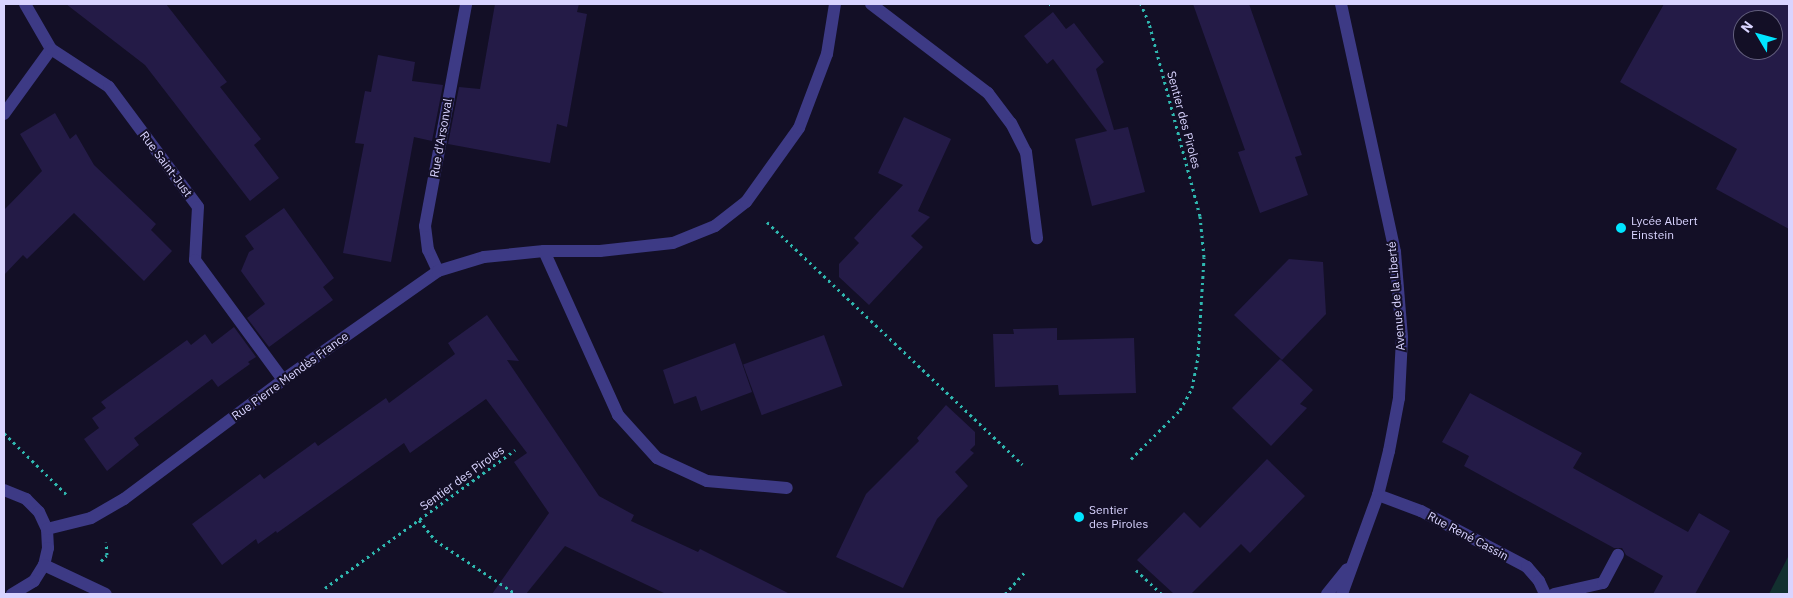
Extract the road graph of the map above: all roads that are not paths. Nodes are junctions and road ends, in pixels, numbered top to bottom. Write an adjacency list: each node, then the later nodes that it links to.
1 (24, 4): 6 (street, Rue Saint-Just)
2 (466, 4): 10 (street, Rue d'Arsonval)
3 (835, 4): 9 (street, Rue Pierre Mendès France)
4 (871, 4): 8 (street)
5 (1341, 4): 15 (street, Avenue de la Liberté)
6 (51, 49): 7 (street); 11 (street, Rue Saint-Just)
7 (4, 114)
8 (1037, 238)
9 (544, 251): 10 (street, Rue Pierre Mendès France); 13 (street)
10 (438, 271): 11 (street, Rue Pierre Mendès France)
11 (283, 380): 16 (street, Rue Pierre Mendès France)
12 (4, 480): 14 (street)
13 (787, 488)
14 (7, 491): 16 (street)
15 (1378, 495): 18 (street, Avenue de la Liberté); 24 (street, Rue René Cassin)
16 (47, 529): 19 (street)
17 (1618, 555): 25 (street)
18 (1357, 558): 22 (street, Avenue de la Liberté); 23 (street, Avenue de la Liberté)
19 (44, 565): 20 (street); 21 (street)
20 (12, 594)
21 (106, 594)
22 (1327, 594)
23 (1342, 594)
24 (1545, 594)
25 (1554, 594)

